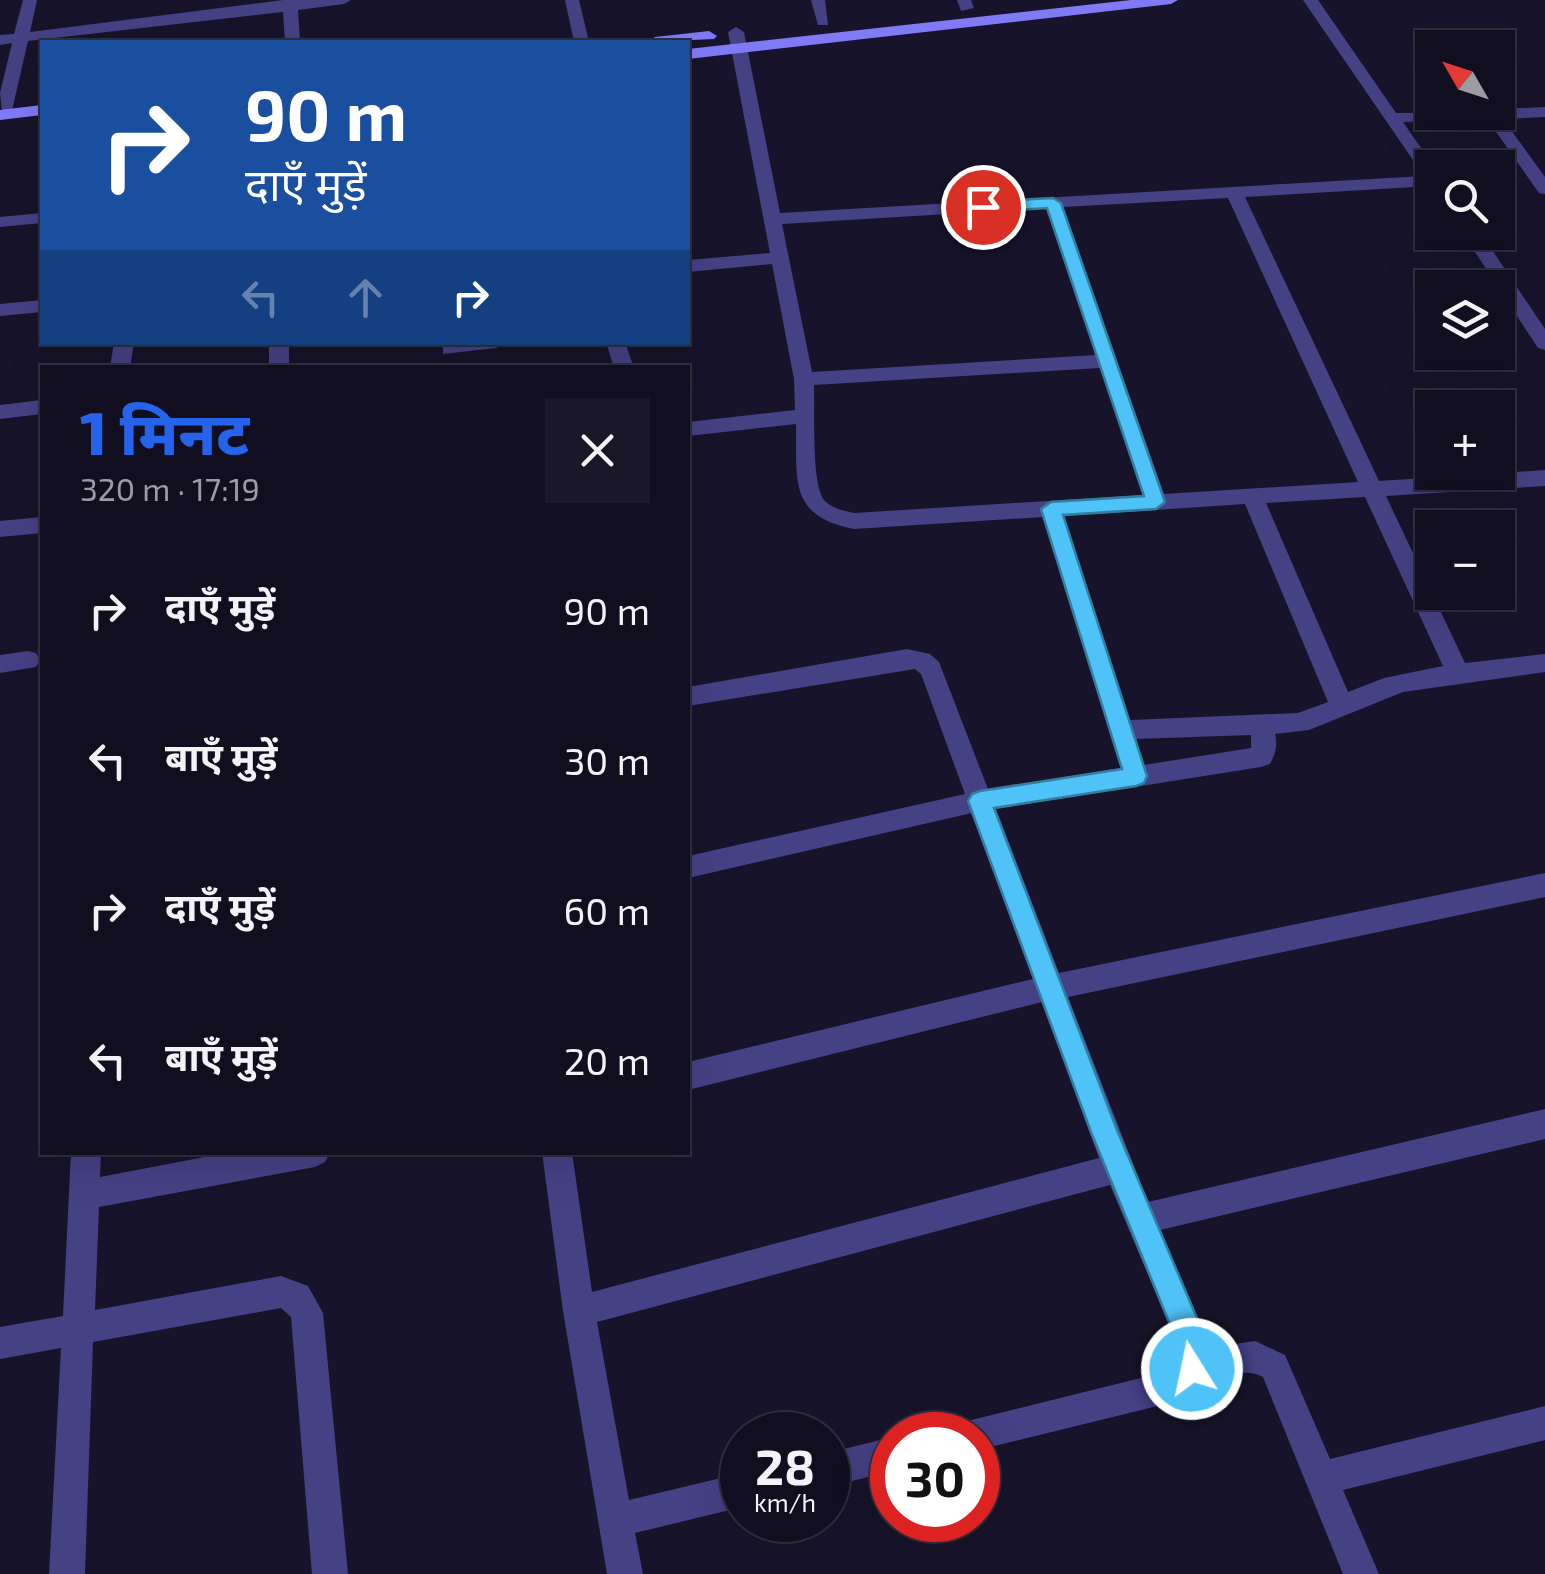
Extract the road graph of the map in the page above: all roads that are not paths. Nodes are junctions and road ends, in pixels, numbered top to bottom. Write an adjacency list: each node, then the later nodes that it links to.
1 (30, 0): 13 (street)
2 (344, 0): 9 (street)
3 (572, 0): 16 (street)
4 (818, 0): 12 (street)
5 (1030, 0): 10 (main road)
6 (1158, 0): 7 (main road); 17 (main road)
7 (1171, 0)
8 (1310, 0): 24 (street)
9 (290, 3): 11 (street); 15 (street)
10 (965, 4): 12 (main road)
11 (210, 7): 13 (street)
12 (822, 22): 17 (main road)
13 (20, 38): 14 (street); 25 (street)
14 (0, 40)
15 (293, 40)
16 (582, 40)
17 (737, 40): 18 (main road); 19 (main road); 34 (street)
18 (690, 41)
19 (690, 53)
20 (40, 110): 25 (main road)
21 (1545, 112): 22 (street)
22 (1515, 113)
23 (1415, 117): 24 (street)
24 (1389, 118): 28 (street)
25 (1, 120): 26 (main road)
26 (40, 125)
27 (1503, 130): 30 (street)
28 (1415, 154)
29 (1415, 179): 31 (street)
30 (1545, 189)
31 (1234, 192): 32 (street); 51 (street)
32 (1053, 203): 34 (street); 44 (street)
33 (40, 218): 35 (street)
34 (772, 219): 37 (street)
35 (0, 222)
36 (1482, 250): 41 (street)
37 (780, 258): 38 (street); 45 (street)
38 (690, 266)
39 (40, 306): 40 (street)
40 (0, 310)
41 (1545, 344)
42 (484, 345): 43 (street)
43 (451, 353)
44 (1107, 361): 45 (street); 53 (street)
45 (804, 379): 48 (street)
46 (40, 407): 47 (street)
47 (0, 412)
48 (803, 416): 49 (street); 54 (street)
49 (690, 428)
50 (1545, 478): 51 (street)
51 (1375, 488): 52 (street); 60 (street)
52 (1252, 496): 53 (street); 62 (street)
53 (1156, 502): 54 (street)
54 (1051, 509): 64 (street)
55 (40, 525): 56 (street)
56 (0, 529)
57 (28, 660): 58 (street)
58 (0, 664)
59 (1545, 664): 60 (street)
60 (1458, 674): 62 (street)
61 (690, 696): 66 (street)
62 (1341, 705): 63 (street)
63 (1260, 722): 64 (street); 65 (street)
64 (1121, 730): 65 (street)
65 (1136, 776): 66 (street)
66 (980, 801): 67 (street); 69 (street)
67 (690, 867)
68 (1545, 885): 69 (street)
69 (1048, 988): 70 (street); 75 (street)
70 (690, 1076)
71 (1545, 1124): 77 (street)
72 (86, 1155): 76 (street)
73 (299, 1155): 76 (street)
74 (557, 1155): 78 (street)
75 (1118, 1168): 77 (street); 78 (street)
76 (82, 1195): 79 (street)
77 (1140, 1219): 81 (street)
78 (579, 1311): 86 (street)
79 (76, 1328): 80 (street); 87 (street); 88 (street)
80 (0, 1343)
81 (1192, 1369): 83 (street); 84 (street)
82 (1545, 1423): 84 (street)
83 (1000, 1428)
84 (1322, 1478): 90 (street)
85 (720, 1495): 86 (street)
86 (615, 1521): 89 (street)
87 (67, 1574)
88 (330, 1574)
89 (625, 1574)
90 (1361, 1574)

